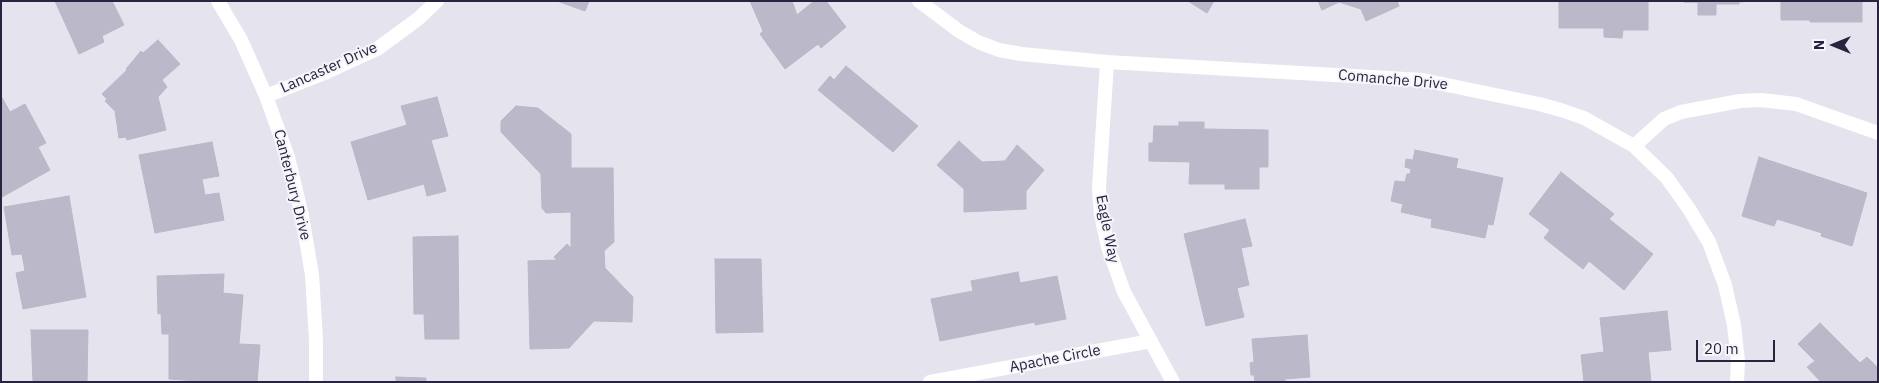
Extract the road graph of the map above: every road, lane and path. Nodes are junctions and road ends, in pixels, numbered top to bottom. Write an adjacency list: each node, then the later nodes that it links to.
1 (218, 1): 5 (street, Canterbury Drive)
2 (437, 1): 5 (street, Lancaster Drive)
3 (919, 1): 4 (street, Comanche Drive)
4 (1107, 62): 7 (street, Comanche Drive); 8 (street, Eagle Way)
5 (266, 96): 9 (street, Canterbury Drive)
6 (1878, 133): 7 (street)
7 (1634, 146): 12 (street, Comanche Drive)
8 (1151, 341): 10 (street, Apache Circle); 11 (street, Eagle Way)
9 (316, 382)
10 (930, 382)
11 (1173, 382)
12 (1737, 382)

